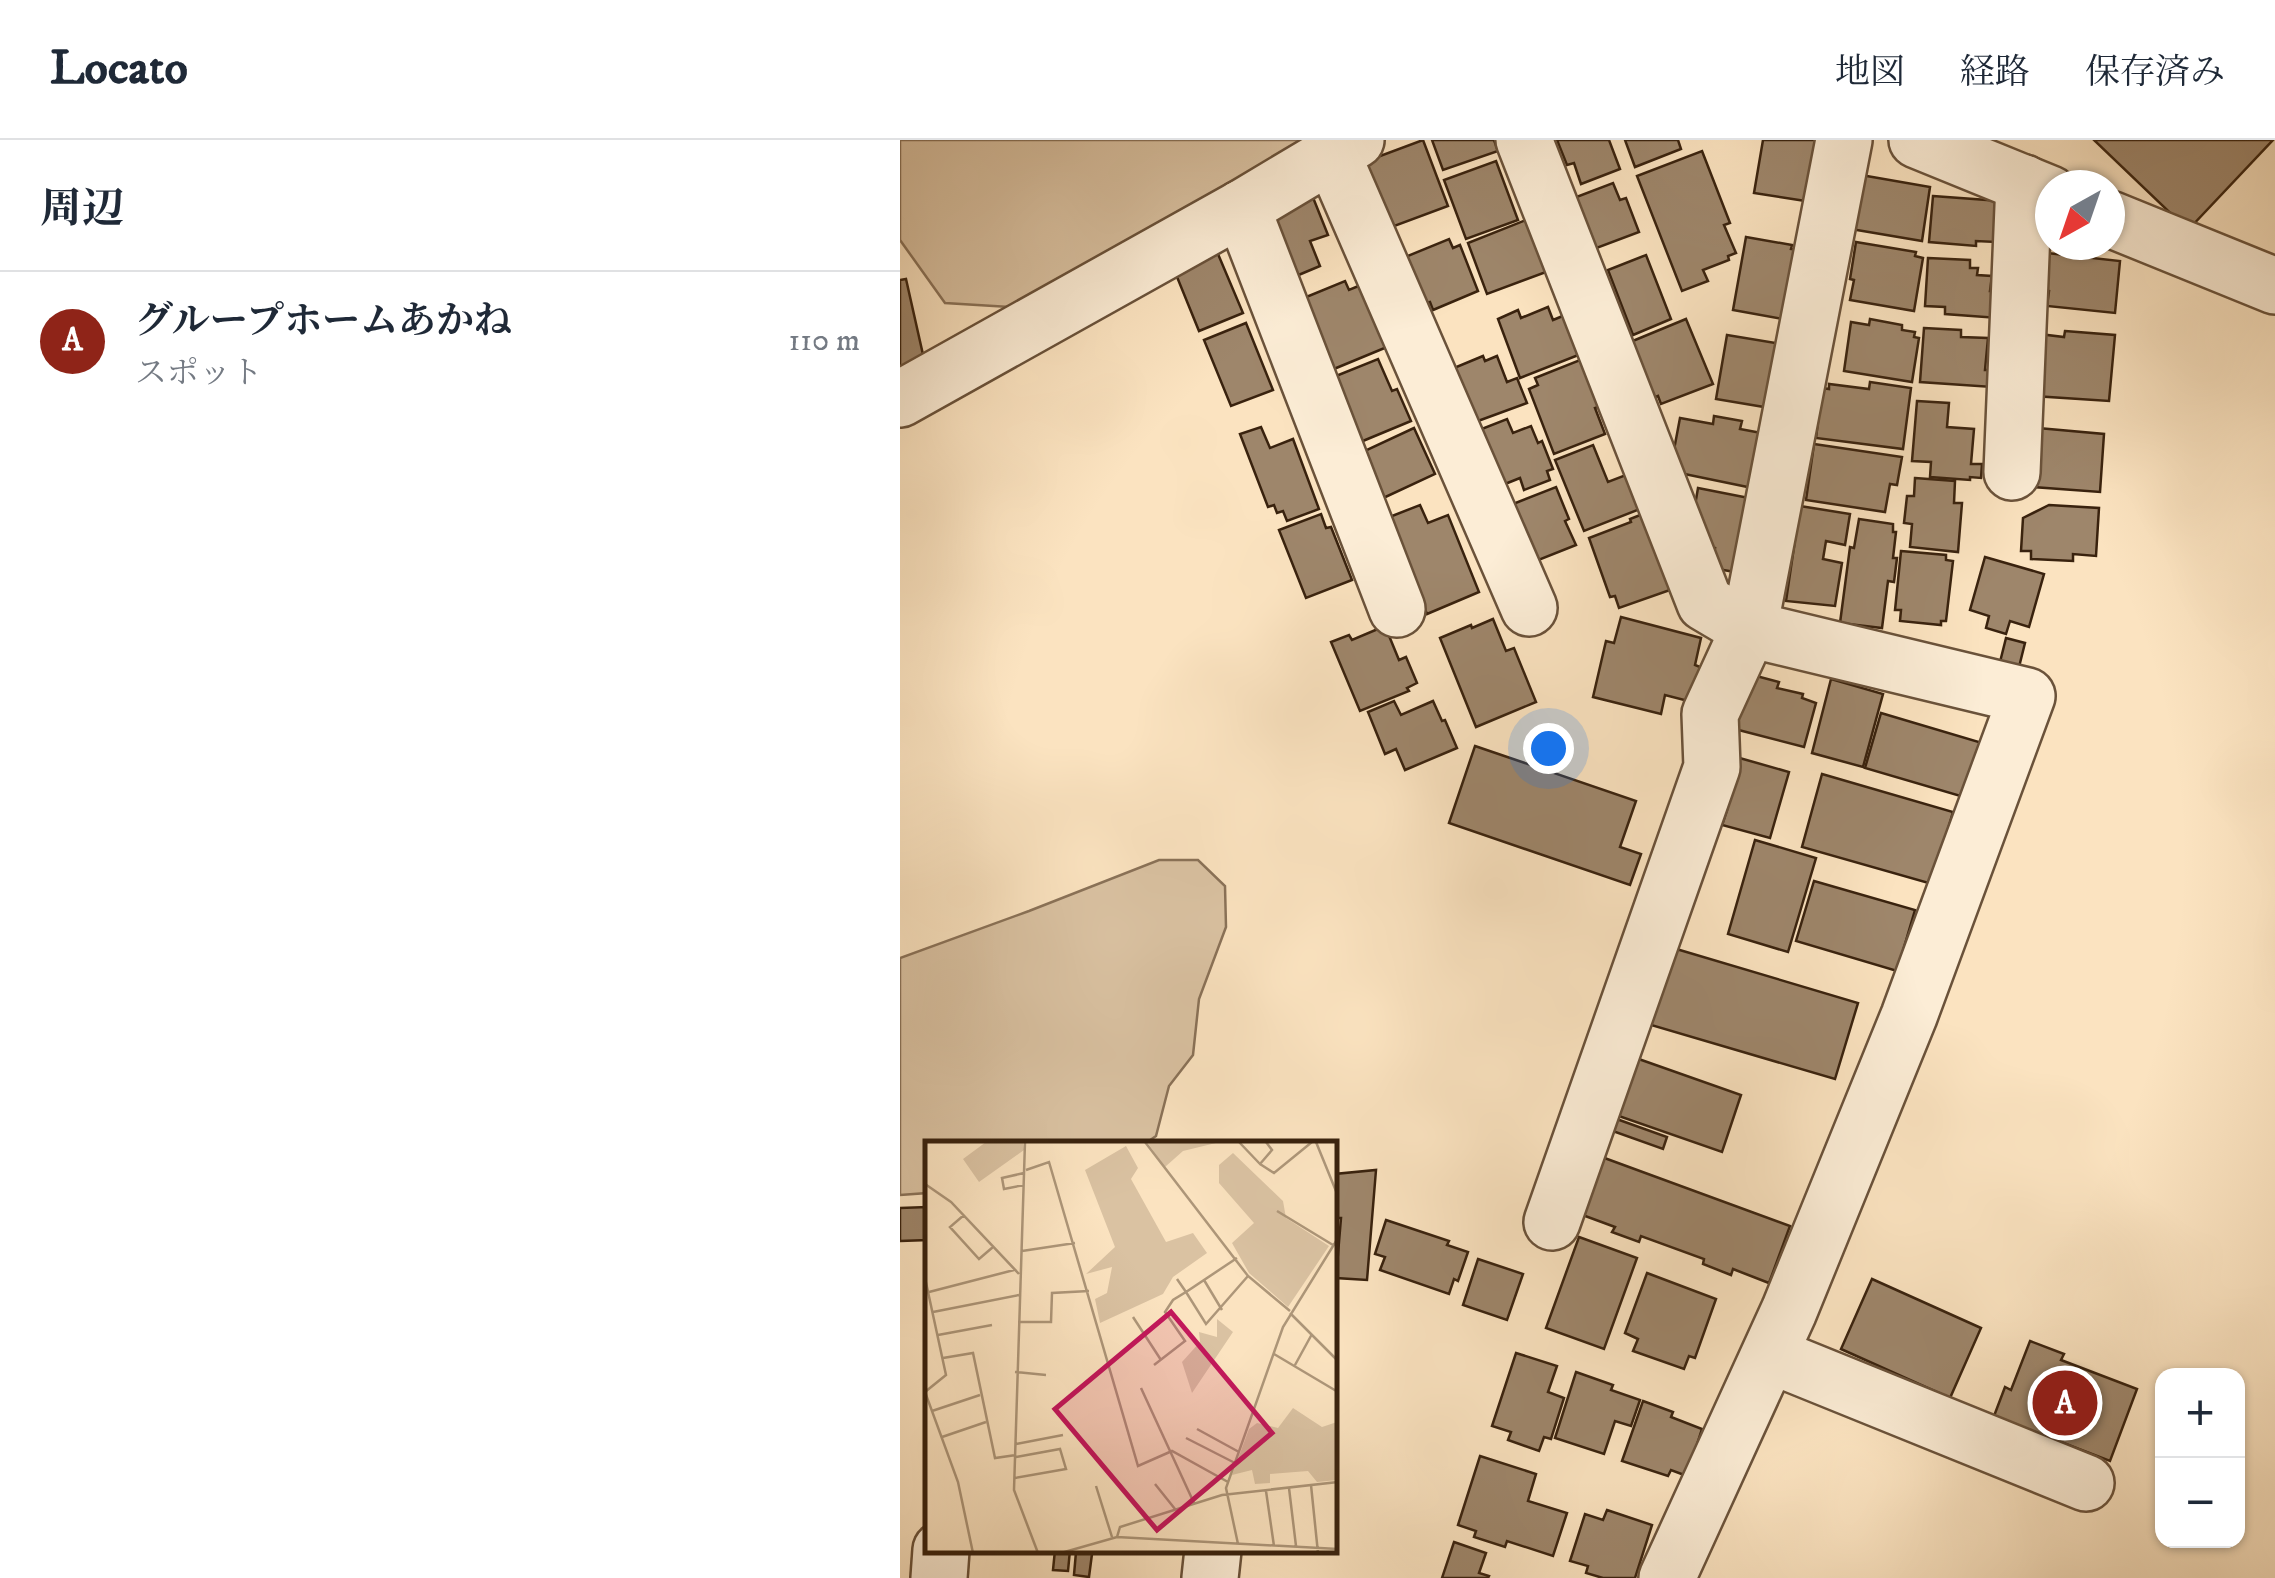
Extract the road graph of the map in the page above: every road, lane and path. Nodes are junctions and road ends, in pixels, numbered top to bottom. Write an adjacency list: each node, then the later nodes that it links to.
1 (1524, 140): 14 (street)
2 (1844, 140): 14 (street)
3 (1917, 140): 5 (street)
4 (1344, 147): 6 (street); 12 (street)
5 (2035, 188)
6 (1242, 208): 10 (street); 13 (street)
7 (2035, 212): 11 (street)
8 (2125, 225): 9 (street)
9 (2275, 286)
10 (900, 399)
11 (2012, 472)
12 (1529, 608)
13 (1397, 609)
14 (1749, 629): 15 (street); 16 (street)
15 (1552, 1222)
16 (1770, 1354): 17 (street); 22 (street)
17 (2086, 1483)
18 (942, 1553): 20 (street)
19 (1214, 1553): 21 (street)
20 (939, 1578)
21 (1210, 1578)
22 (1666, 1578)

